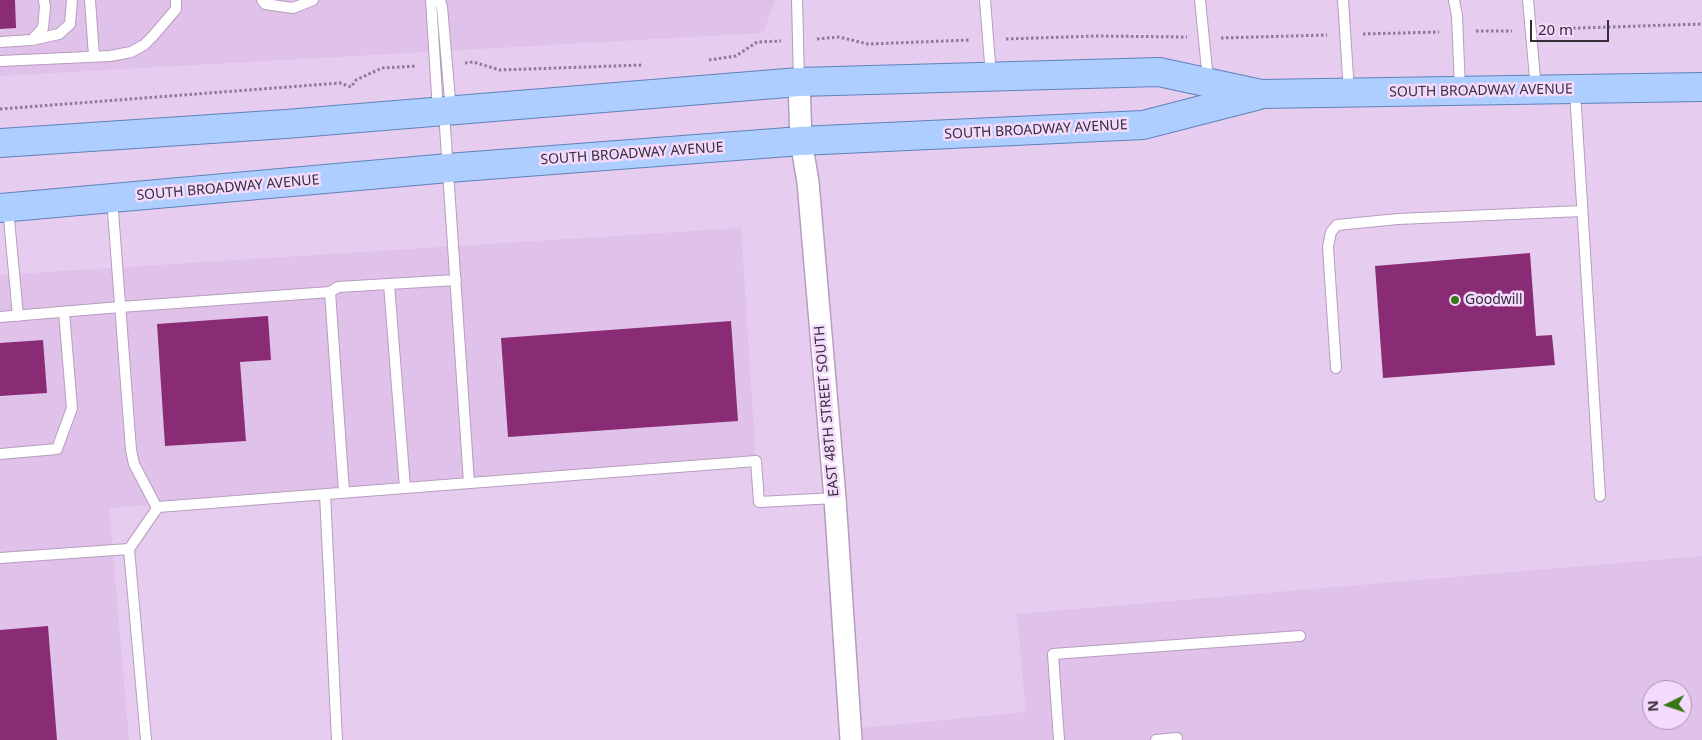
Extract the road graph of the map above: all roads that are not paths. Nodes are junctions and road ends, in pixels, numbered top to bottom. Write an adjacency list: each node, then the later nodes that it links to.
1 (44, 0): 15 (lane)
2 (72, 0): 15 (lane)
3 (90, 0): 17 (lane)
4 (176, 0): 17 (lane)
5 (262, 0): 6 (lane)
6 (313, 0)
7 (431, 0): 28 (lane)
8 (440, 0): 28 (lane)
9 (797, 0): 20 (lane)
10 (985, 0): 19 (lane)
11 (1200, 0): 21 (lane)
12 (1343, 0): 26 (lane)
13 (1454, 0): 25 (lane)
14 (1528, 0): 24 (lane)
15 (32, 40): 16 (lane)
16 (0, 42)
17 (94, 56): 18 (lane)
18 (0, 61)
19 (991, 76): 20 (main road, SOUTH BROADWAY AVENUE); 21 (main road, SOUTH BROADWAY AVENUE)
20 (799, 82): 28 (main road, SOUTH BROADWAY AVENUE); 29 (street, EAST 48TH STREET SOUTH)
21 (1209, 83): 27 (main road, SOUTH BROADWAY AVENUE)
22 (1702, 88): 23 (main road, SOUTH BROADWAY AVENUE)
23 (1575, 89): 24 (main road, SOUTH BROADWAY AVENUE); 34 (lane)
24 (1536, 90): 25 (main road, SOUTH BROADWAY AVENUE)
25 (1460, 91): 26 (main road, SOUTH BROADWAY AVENUE)
26 (1349, 93): 27 (main road, SOUTH BROADWAY AVENUE)
27 (1261, 94): 29 (main road, SOUTH BROADWAY AVENUE)
28 (444, 111): 30 (main road, SOUTH BROADWAY AVENUE); 31 (lane)
29 (801, 141): 31 (main road, SOUTH BROADWAY AVENUE); 49 (street, EAST 48TH STREET SOUTH)
30 (0, 143)
31 (448, 168): 32 (main road, SOUTH BROADWAY AVENUE); 35 (lane)
32 (112, 198): 33 (main road, SOUTH BROADWAY AVENUE); 38 (lane)
33 (4, 208): 40 (lane)
34 (1582, 211): 42 (lane); 48 (lane)
35 (456, 280): 36 (lane); 44 (lane)
36 (389, 284): 37 (lane); 45 (lane)
37 (330, 292): 38 (lane); 46 (lane)
38 (120, 307): 39 (lane); 50 (lane)
39 (64, 312): 40 (lane); 43 (lane)
40 (18, 316): 41 (lane)
41 (0, 317)
42 (1336, 368)
43 (0, 454)
44 (469, 483): 45 (lane); 49 (lane)
45 (405, 488): 46 (lane)
46 (344, 492): 47 (lane)
47 (325, 494): 50 (lane); 56 (lane)
48 (1600, 496)
49 (835, 498): 57 (street, EAST 48TH STREET SOUTH)
50 (157, 508): 51 (lane)
51 (129, 549): 52 (lane); 55 (lane)
52 (0, 558)
53 (1300, 636): 58 (lane)
54 (1177, 738): 59 (lane)
55 (146, 740)
56 (336, 740)
57 (851, 740)
58 (1059, 740)
59 (1156, 740)

